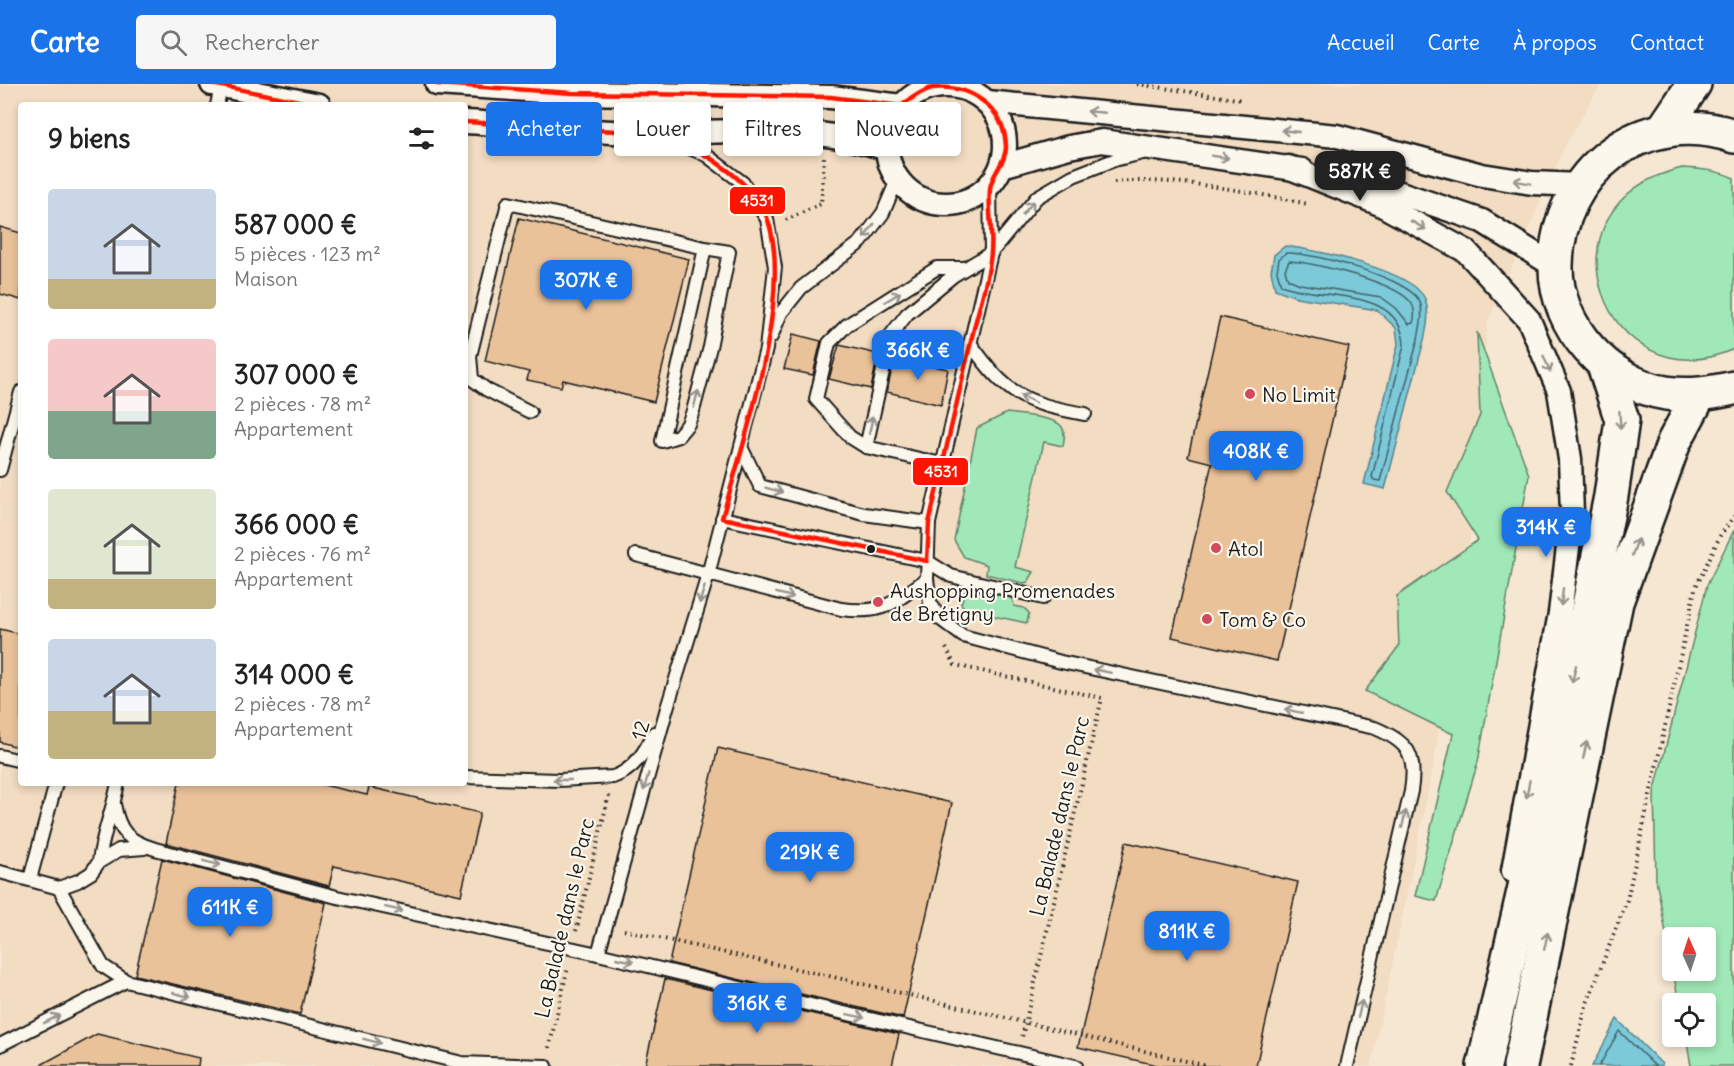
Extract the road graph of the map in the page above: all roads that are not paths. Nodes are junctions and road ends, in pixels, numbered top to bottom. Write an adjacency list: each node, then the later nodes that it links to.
1 (437, 84): 7 (street)
2 (1694, 84): 10 (main road)
3 (931, 86): 5 (street); 8 (street)
4 (216, 92): 6 (street)
5 (978, 93): 18 (street); 21 (street, one-way to 5)
6 (296, 102)
7 (870, 102)
8 (906, 102)
9 (468, 122): 11 (street)
10 (1663, 130): 14 (main road); 21 (main road)
11 (614, 132)
12 (711, 132): 13 (street)
13 (835, 135)
14 (1734, 136)
15 (1162, 149): 18 (street); 19 (street, one-way to 19); 24 (lane, one-way to 15)
16 (707, 156): 28 (lane)
17 (888, 156): 20 (street)
18 (1002, 166): 22 (street)
19 (1288, 167): 25 (street); 64 (street, one-way to 64)
20 (897, 180): 22 (street); 28 (lane, one-way to 28)
21 (1580, 185): 25 (main road)
22 (990, 186): 24 (lane)
23 (705, 248): 23 (lane, one-way to 23); 33 (lane)
24 (991, 253): 26 (lane); 27 (lane)
25 (1556, 267): 29 (main road)
26 (966, 268): 36 (lane, one-way to 26); 36 (lane, one-way to 26)
27 (970, 343): 34 (lane, one-way to 27); 37 (lane)
28 (766, 349): 35 (lane, 12)
29 (1604, 364): 31 (main road); 65 (main road, one-way to 65)
30 (1734, 388): 31 (main road)
31 (1699, 395): 66 (main road, one-way to 31)
32 (18, 403): 38 (lane)
33 (530, 412)
34 (1085, 414)
35 (741, 447): 39 (lane, 12); 40 (lane, one-way to 40)
36 (866, 447): 37 (lane)
37 (942, 464): 40 (lane)
38 (0, 470)
39 (722, 518): 42 (lane); 43 (lane, 12)
40 (929, 523): 42 (lane)
41 (636, 555): 43 (lane)
42 (927, 561): 44 (lane); 45 (lane)
43 (708, 575): 44 (lane, one-way to 44); 46 (lane, 12, one-way to 46)
44 (927, 579): 63 (lane, one-way to 44)
45 (1042, 598)
46 (667, 708): 49 (lane, one-way to 49); 58 (lane, 12, one-way to 58)
47 (0, 756): 48 (lane)
48 (18, 760)
49 (468, 777)
50 (55, 786): 56 (lane)
51 (117, 786): 52 (lane)
52 (114, 804): 53 (lane); 54 (lane)
53 (155, 849): 54 (lane); 58 (lane, one-way to 58)
54 (99, 862): 57 (lane)
55 (0, 872): 56 (lane)
56 (30, 879): 57 (lane)
57 (59, 888): 59 (lane)
58 (598, 954): 62 (lane, one-way to 62)
59 (126, 981): 60 (lane, one-way to 59); 61 (lane, one-way to 61)
60 (0, 1046)
61 (546, 1066)
62 (1076, 1066)
63 (1347, 1066)
64 (1478, 1066)
65 (1484, 1066)
66 (1520, 1066)

